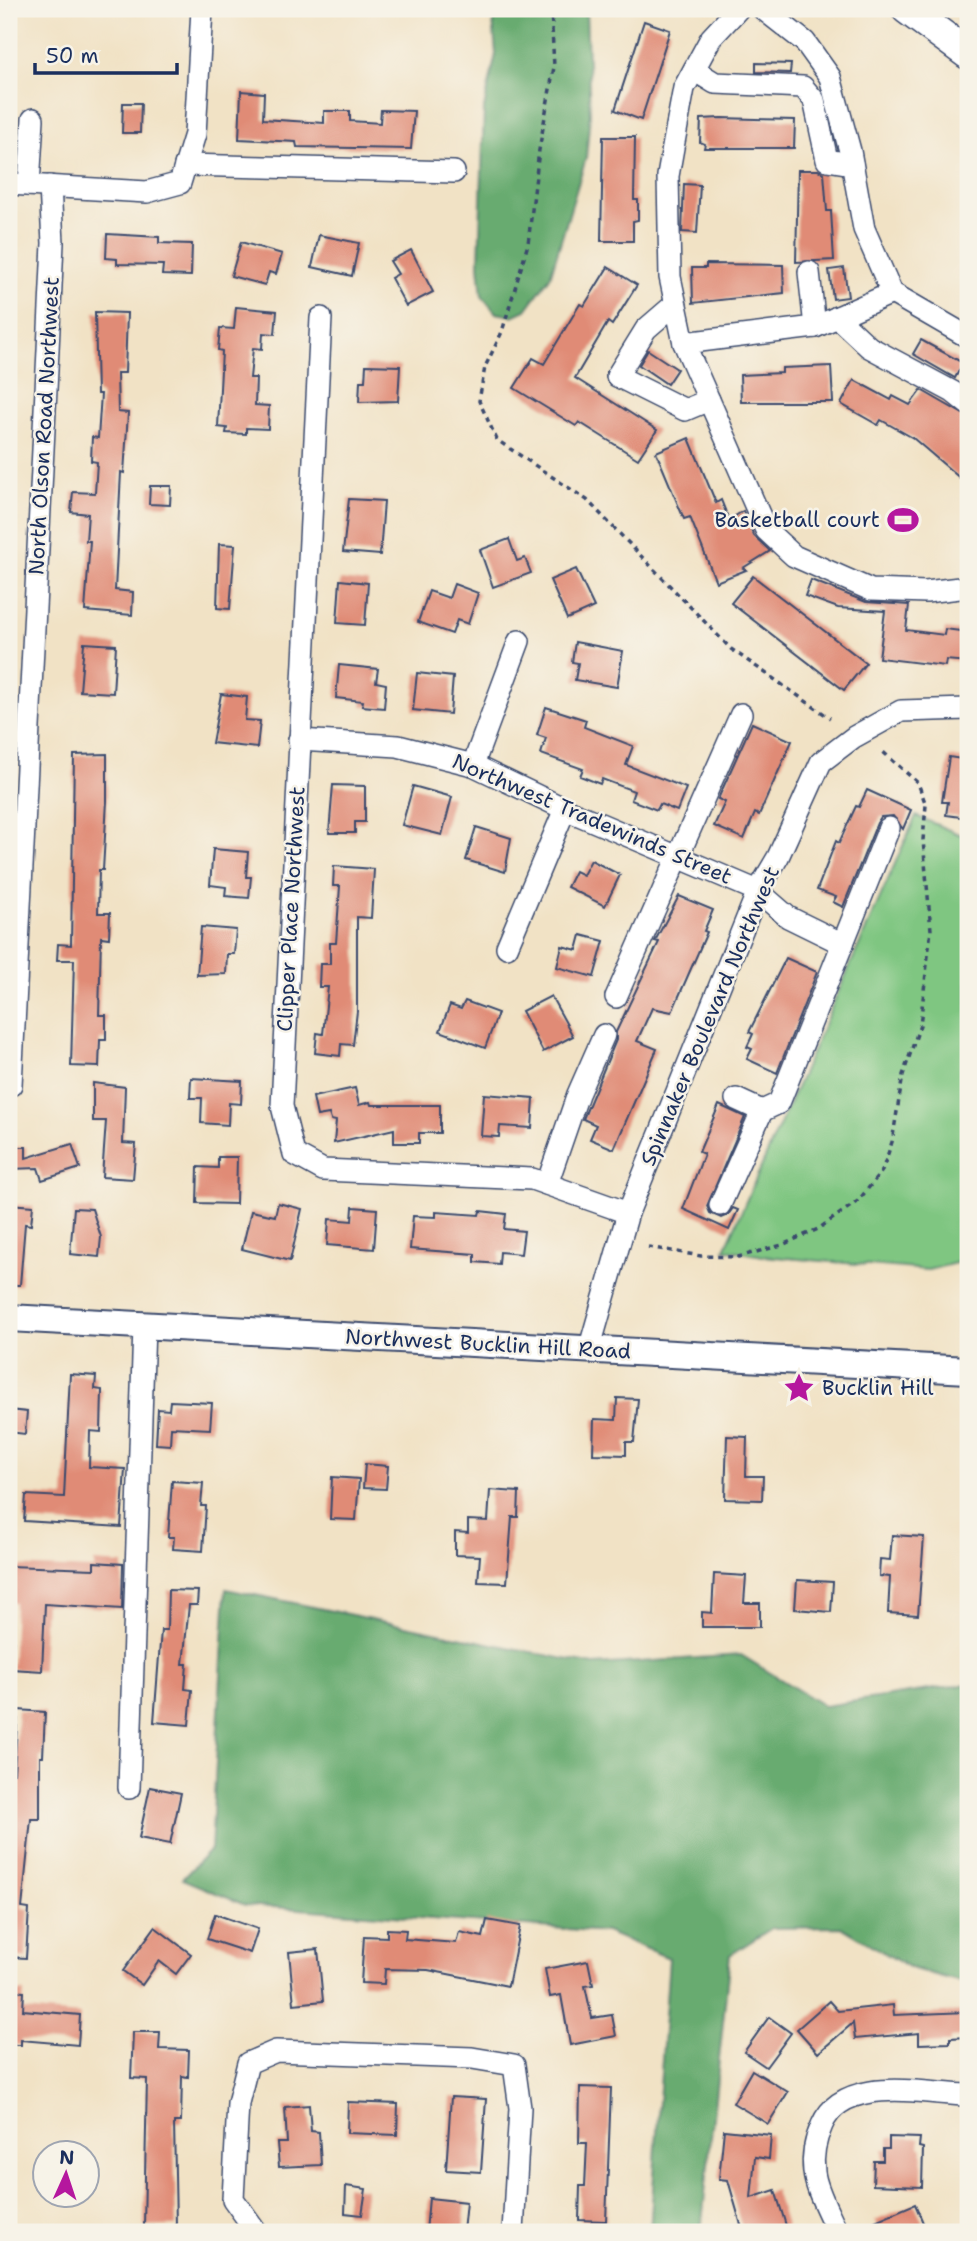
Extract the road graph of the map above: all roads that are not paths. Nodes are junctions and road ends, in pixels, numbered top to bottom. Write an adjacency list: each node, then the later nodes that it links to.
1 (202, 9): 11 (street)
2 (737, 9): 8 (street)
3 (763, 9): 10 (street)
4 (907, 9): 7 (highway)
5 (936, 9): 6 (highway)
6 (968, 39)
7 (968, 54)
8 (694, 70): 10 (street); 16 (street)
9 (33, 119): 13 (street, North Olson Road Northwest)
10 (852, 164): 15 (street)
11 (185, 166): 12 (street); 13 (street)
12 (454, 172)
13 (29, 185): 38 (street, North Olson Road Northwest)
14 (809, 272): 19 (street)
15 (892, 293): 17 (street); 20 (street)
16 (675, 303): 21 (street); 22 (street)
17 (837, 317): 19 (street); 23 (street)
18 (321, 318): 28 (street, Clipper Place Northwest)
19 (815, 327): 21 (street)
20 (968, 337)
21 (684, 343): 22 (street)
22 (709, 400): 24 (street)
23 (968, 404)
24 (968, 587)
25 (519, 641): 29 (street)
26 (968, 709): 33 (street, Spinnaker Boulevard Northwest)
27 (741, 714): 32 (street)
28 (299, 740): 29 (street, Northwest Tradewinds Street); 41 (street, Clipper Place Northwest)
29 (473, 765): 30 (street, Northwest Tradewinds Street)
30 (565, 809): 32 (street, Northwest Tradewinds Street); 35 (street)
31 (889, 828): 34 (street)
32 (680, 857): 33 (street, Northwest Tradewinds Street); 36 (street)
33 (758, 891): 34 (street, Northwest Tradewinds Street); 43 (street, Spinnaker Boulevard Northwest)
34 (843, 944): 40 (street)
35 (507, 947)
36 (616, 997)
37 (604, 1035): 41 (street)
38 (11, 1085)
39 (736, 1099): 40 (street)
40 (762, 1111): 42 (street)
41 (547, 1184): 43 (street, Clipper Place Northwest)
42 (720, 1205)
43 (628, 1213): 46 (street, Spinnaker Boulevard Northwest)
44 (9, 1318): 45 (main road, Northwest Bucklin Hill Road)
45 (144, 1325): 46 (main road, Northwest Bucklin Hill Road); 48 (street)
46 (589, 1350): 47 (main road, Northwest Bucklin Hill Road)
47 (968, 1370)
48 (129, 1788)
49 (968, 2095): 52 (street)
50 (256, 2231): 51 (street)
51 (513, 2232)
52 (837, 2232)

